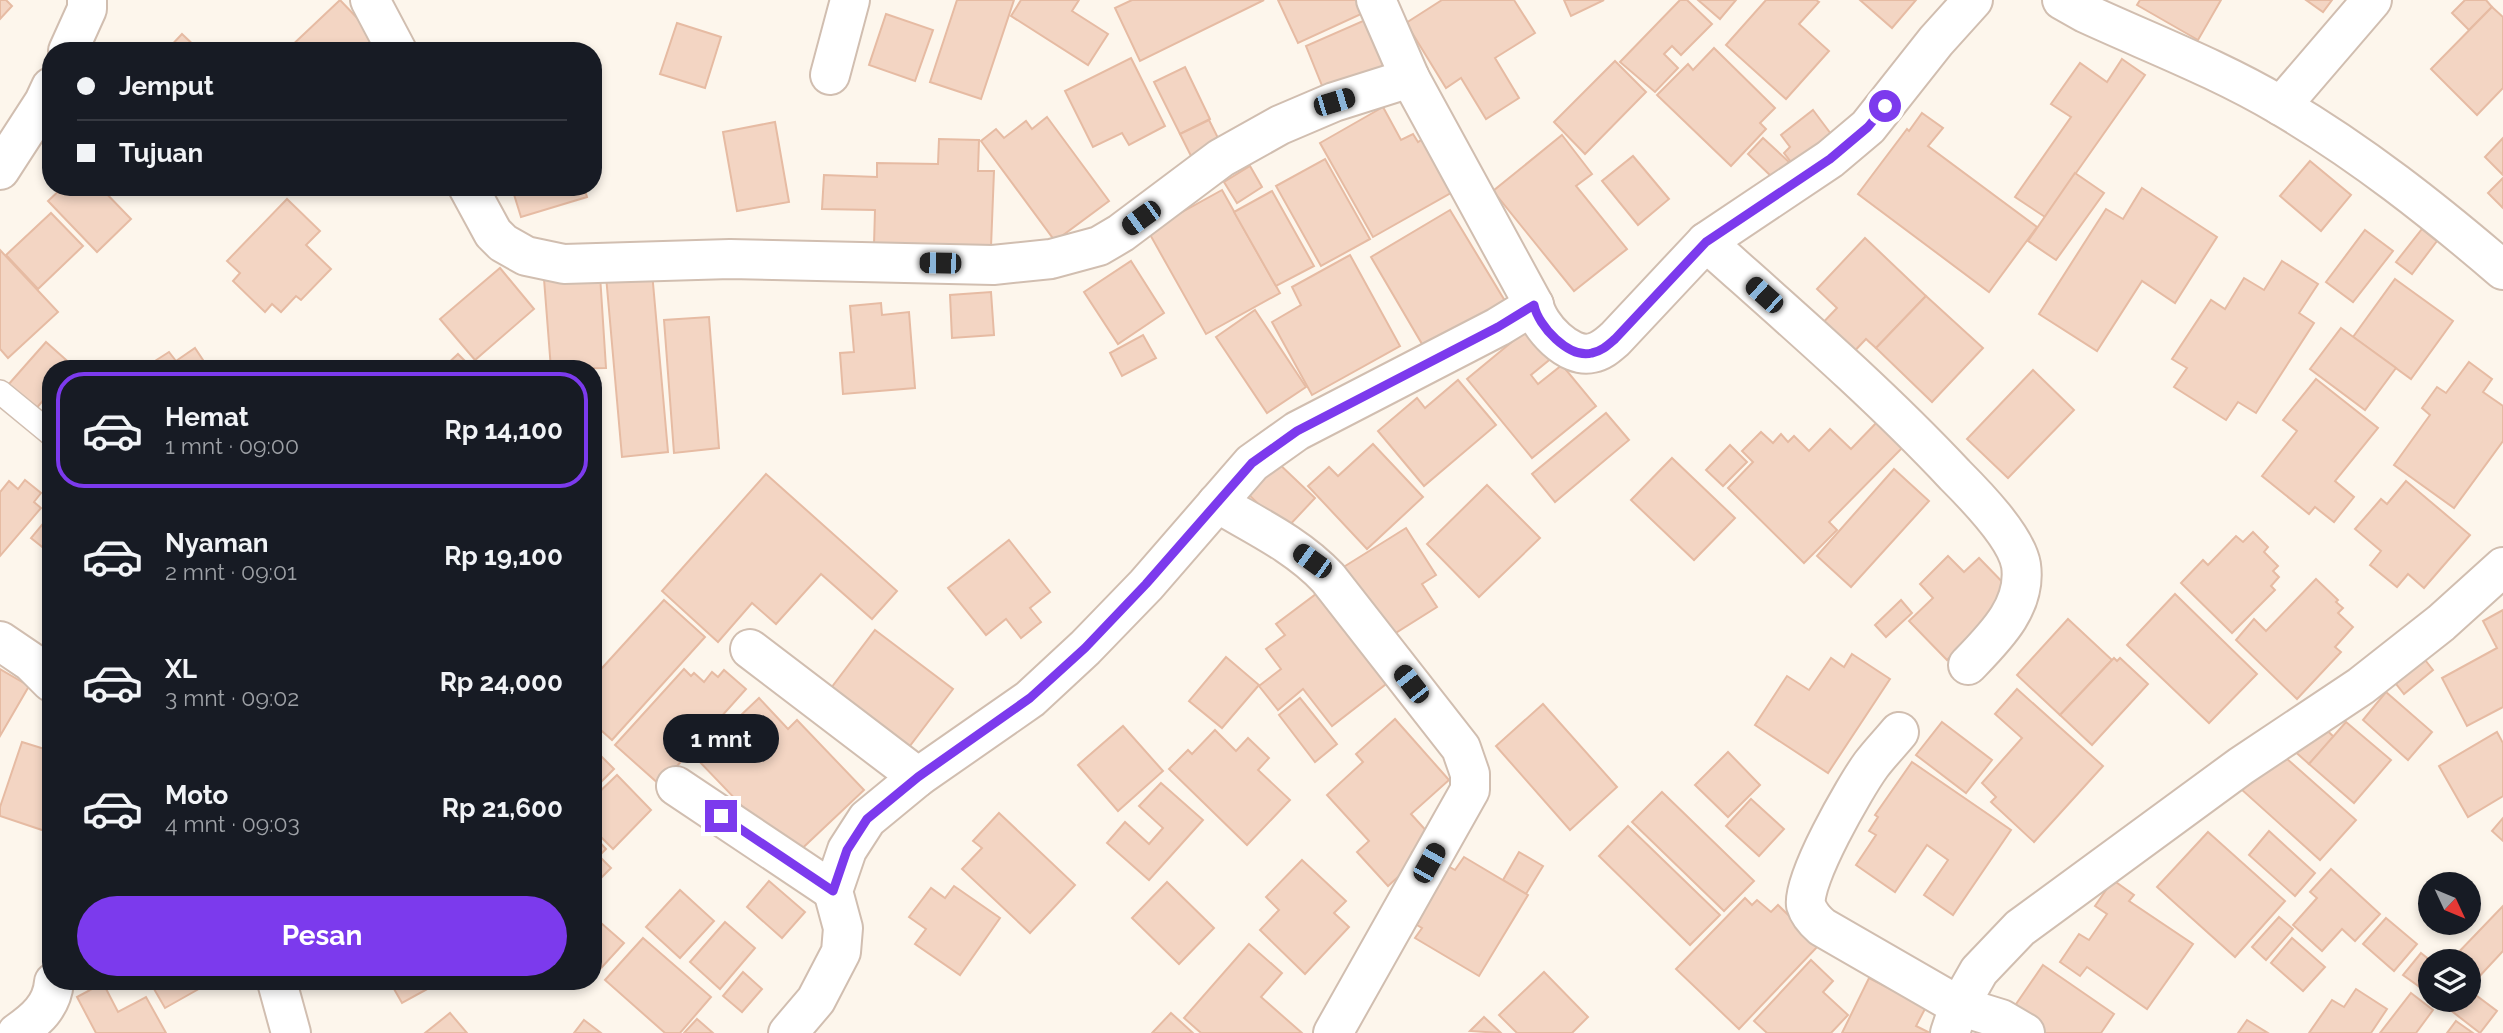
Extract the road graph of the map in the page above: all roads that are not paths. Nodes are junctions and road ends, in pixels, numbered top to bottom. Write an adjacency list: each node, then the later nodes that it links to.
1 (88, 0): 8 (street)
2 (370, 0): 9 (street)
3 (850, 0): 10 (street)
4 (1376, 0): 11 (street)
5 (1973, 0): 16 (street)
6 (2062, 0): 13 (street)
7 (2372, 0): 13 (street)
8 (72, 42)
9 (392, 42)
10 (830, 75)
11 (1410, 78): 15 (street); 18 (street)
12 (42, 105): 14 (street)
13 (2281, 106): 17 (street)
14 (0, 170)
15 (473, 196)
16 (1706, 242): 18 (street); 25 (street)
17 (2503, 270)
18 (1534, 305): 21 (street)
19 (0, 392): 20 (lane)
20 (42, 426)
21 (1217, 503): 28 (street); 37 (street)
22 (2503, 567): 33 (street)
23 (0, 641): 26 (street)
24 (750, 649): 28 (street)
25 (1968, 664)
26 (42, 673)
27 (1899, 732): 33 (street)
28 (918, 777): 30 (street)
29 (676, 786): 30 (street)
30 (833, 891): 36 (street)
31 (53, 990): 34 (street)
32 (279, 990): 35 (street)
33 (1955, 1020): 38 (street)
34 (17, 1033)
35 (291, 1033)
36 (788, 1033)
37 (1333, 1033)
38 (2025, 1033)

